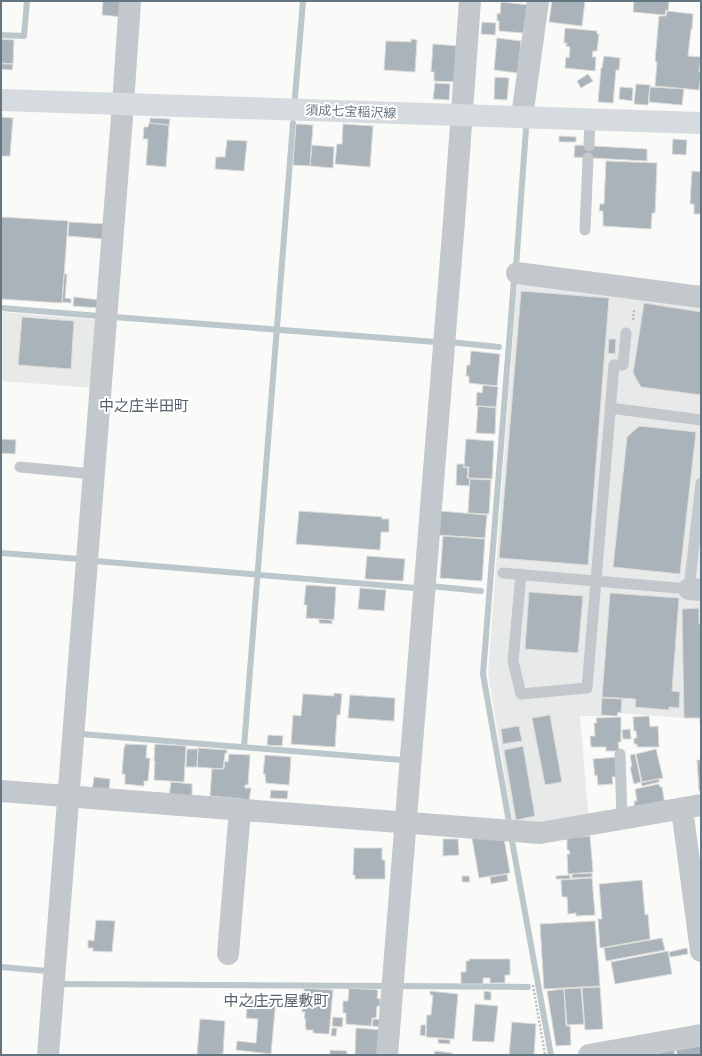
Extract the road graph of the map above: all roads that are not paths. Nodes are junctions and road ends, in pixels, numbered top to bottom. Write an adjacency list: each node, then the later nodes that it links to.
1 (130, 1): 5 (street)
2 (470, 1): 6 (street)
3 (538, 1): 7 (street)
4 (1, 100): 5 (main road, 須成七宝稲沢線)
5 (123, 104): 6 (main road, 須成七宝稲沢線); 19 (street)
6 (462, 115): 7 (main road, 須成七宝稲沢線); 31 (street)
7 (522, 117): 8 (main road, 須成七宝稲沢線)
8 (590, 119): 9 (main road, 須成七宝稲沢線); 10 (lane)
9 (701, 123)
10 (589, 146)
11 (588, 158): 12 (lane)
12 (585, 230)
13 (517, 273): 14 (street)
14 (701, 297)
15 (626, 333): 16 (lane)
16 (610, 408): 17 (lane); 23 (lane)
17 (701, 420)
18 (20, 467): 19 (lane)
19 (94, 474): 27 (street)
20 (701, 483): 24 (lane)
21 (503, 573): 22 (lane)
22 (521, 574): 23 (lane); 23 (lane)
23 (596, 581): 24 (lane)
24 (695, 590)
25 (620, 754): 30 (lane)
26 (1, 791): 27 (street)
27 (68, 796): 29 (street); 35 (street)
28 (692, 807): 30 (street); 32 (street)
29 (240, 810): 31 (street); 33 (street)
30 (622, 819): 31 (street)
31 (406, 823): 36 (street)
32 (701, 950)
33 (228, 954)
34 (701, 1035): 37 (street)
35 (48, 1055)
36 (387, 1055)
37 (588, 1055)

